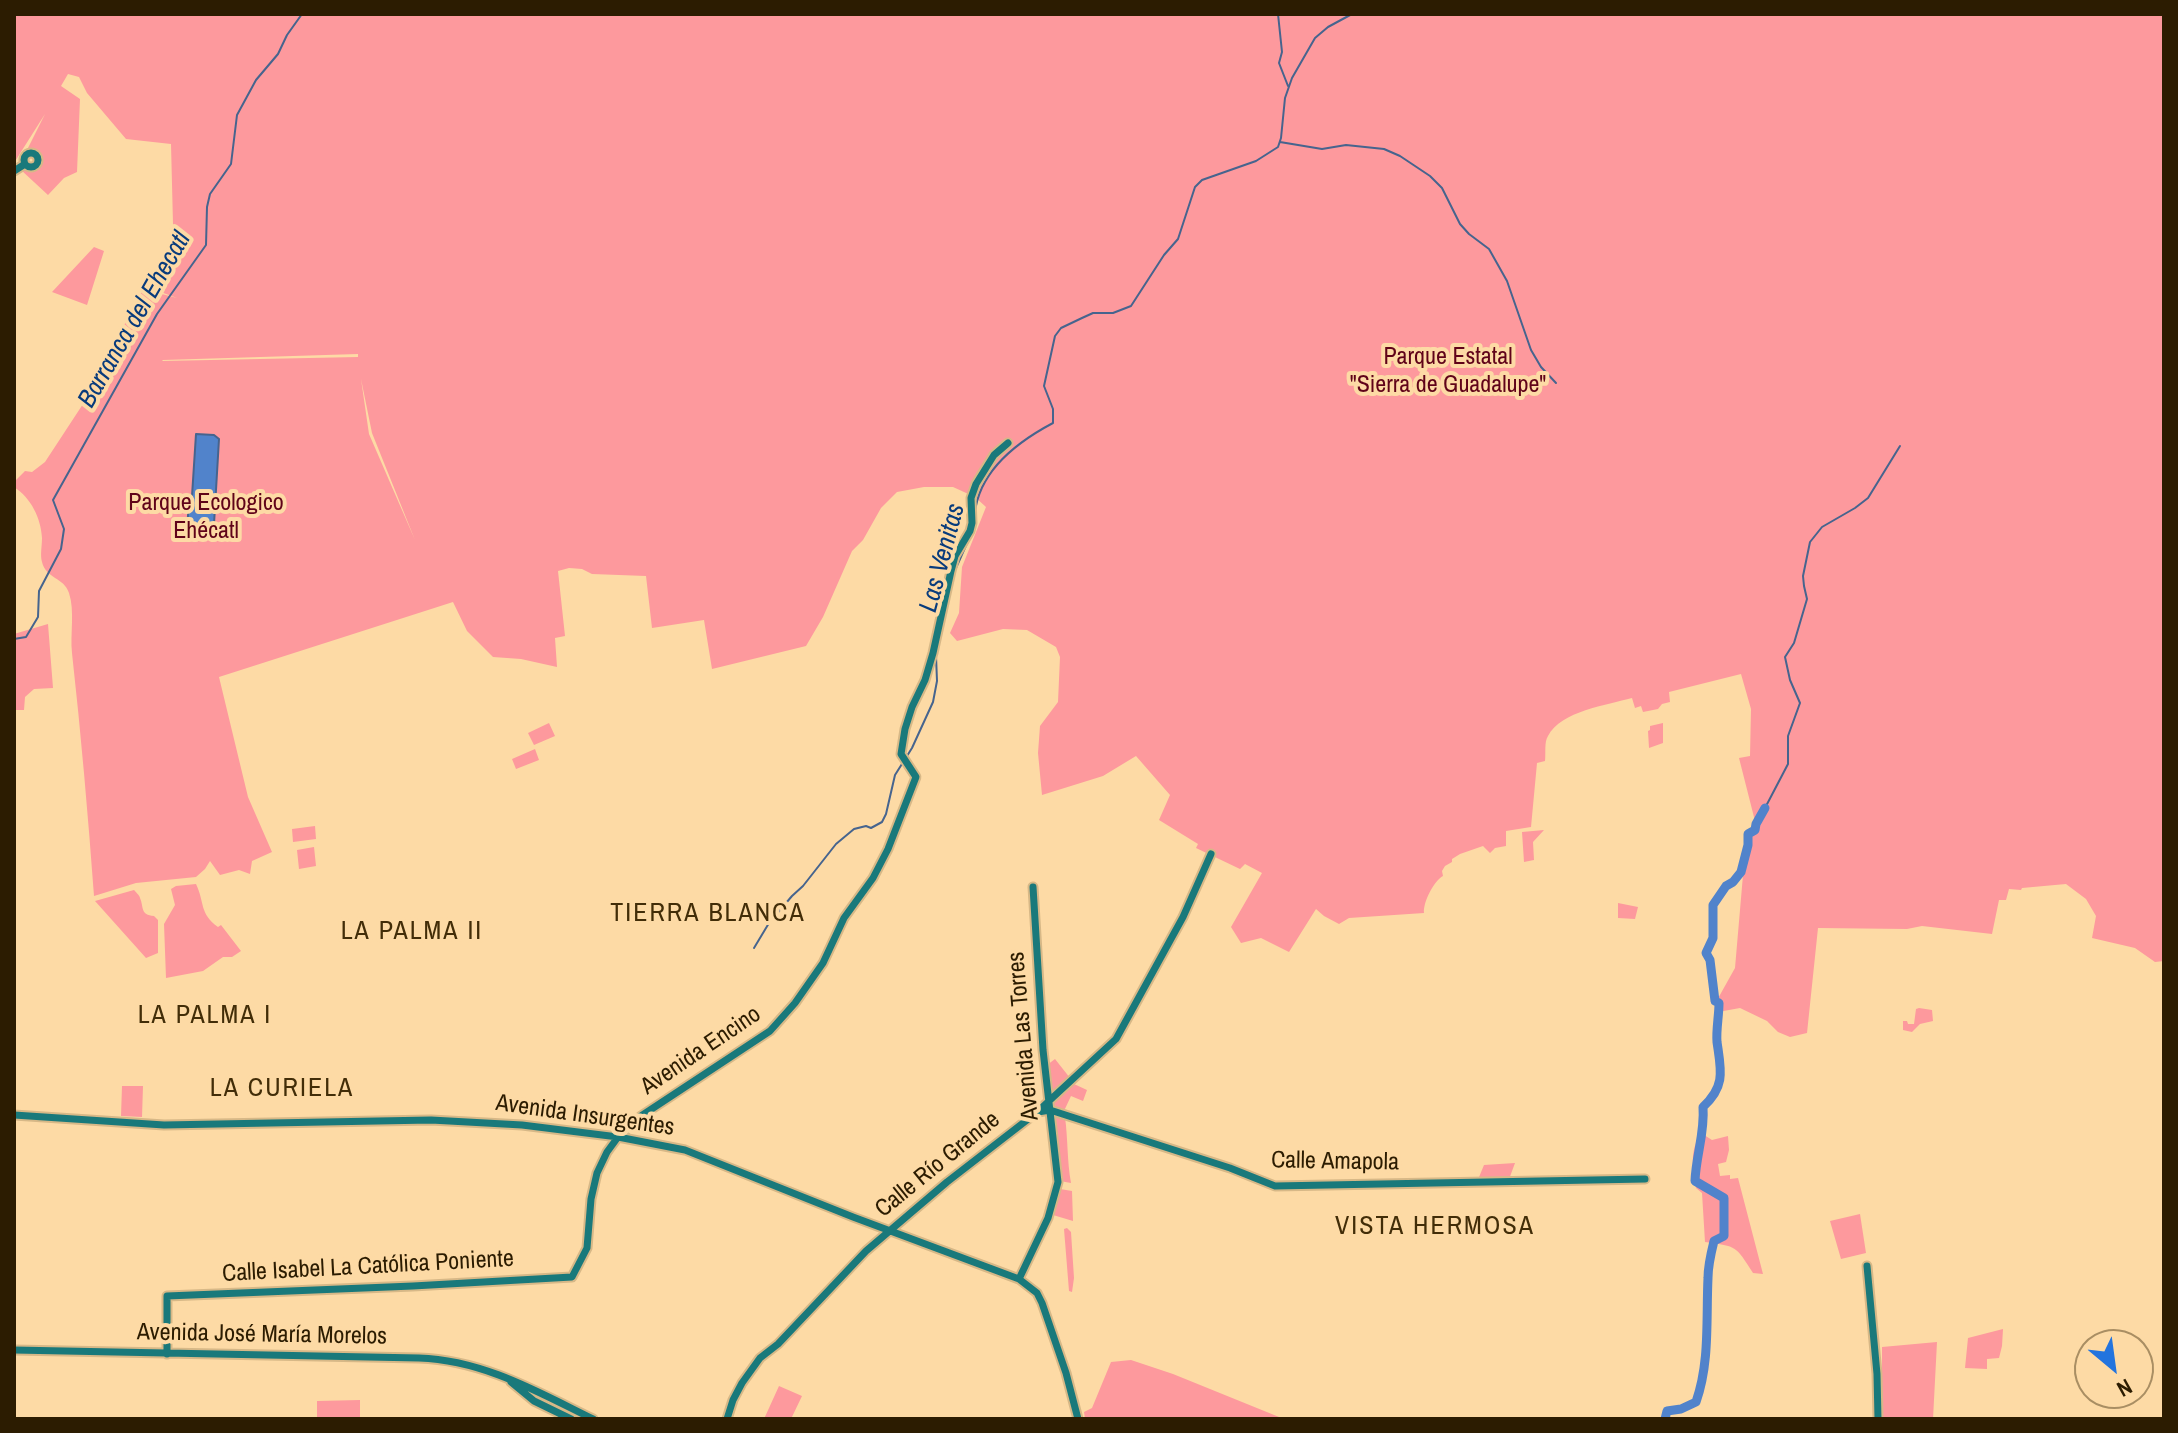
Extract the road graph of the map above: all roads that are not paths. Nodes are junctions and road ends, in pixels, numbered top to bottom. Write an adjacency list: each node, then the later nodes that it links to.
1 (25, 164): 2 (main road)
2 (14, 171)
3 (1008, 443): 10 (main road, Avenida Encino)
4 (1211, 854): 6 (main road, Calle Río Grande)
5 (1033, 887): 6 (main road, Avenida Las Torres)
6 (1050, 1099): 7 (main road, Avenida Las Torres); 8 (main road, Calle Río Grande)
7 (1050, 1110): 8 (main road, Calle Amapola); 11 (main road, Calle Amapola); 15 (main road, Avenida Las Torres)
8 (1036, 1113): 12 (main road, Calle Río Grande)
9 (14, 1115): 10 (main road, Avenida Insurgentes)
10 (618, 1137): 12 (main road, Avenida Insurgentes); 14 (main road, Avenida Encino)
11 (1645, 1179)
12 (888, 1230): 15 (main road, Avenida Insurgentes); 21 (main road, Calle Río Grande)
13 (1867, 1266): 23 (main road)
14 (572, 1277): 17 (main road, Calle Isabel La Católica Poniente)
15 (1019, 1279): 22 (main road, Avenida Insurgentes)
16 (14, 1350): 17 (main road, Avenida José María Morelos)
17 (167, 1354): 18 (main road, Avenida José María Morelos)
18 (506, 1378): 19 (main road, Avenida José María Morelos); 20 (main road, Avenida José María Morelos)
19 (571, 1419)
20 (593, 1419)
21 (727, 1419)
22 (1078, 1419)
23 (1878, 1419)

